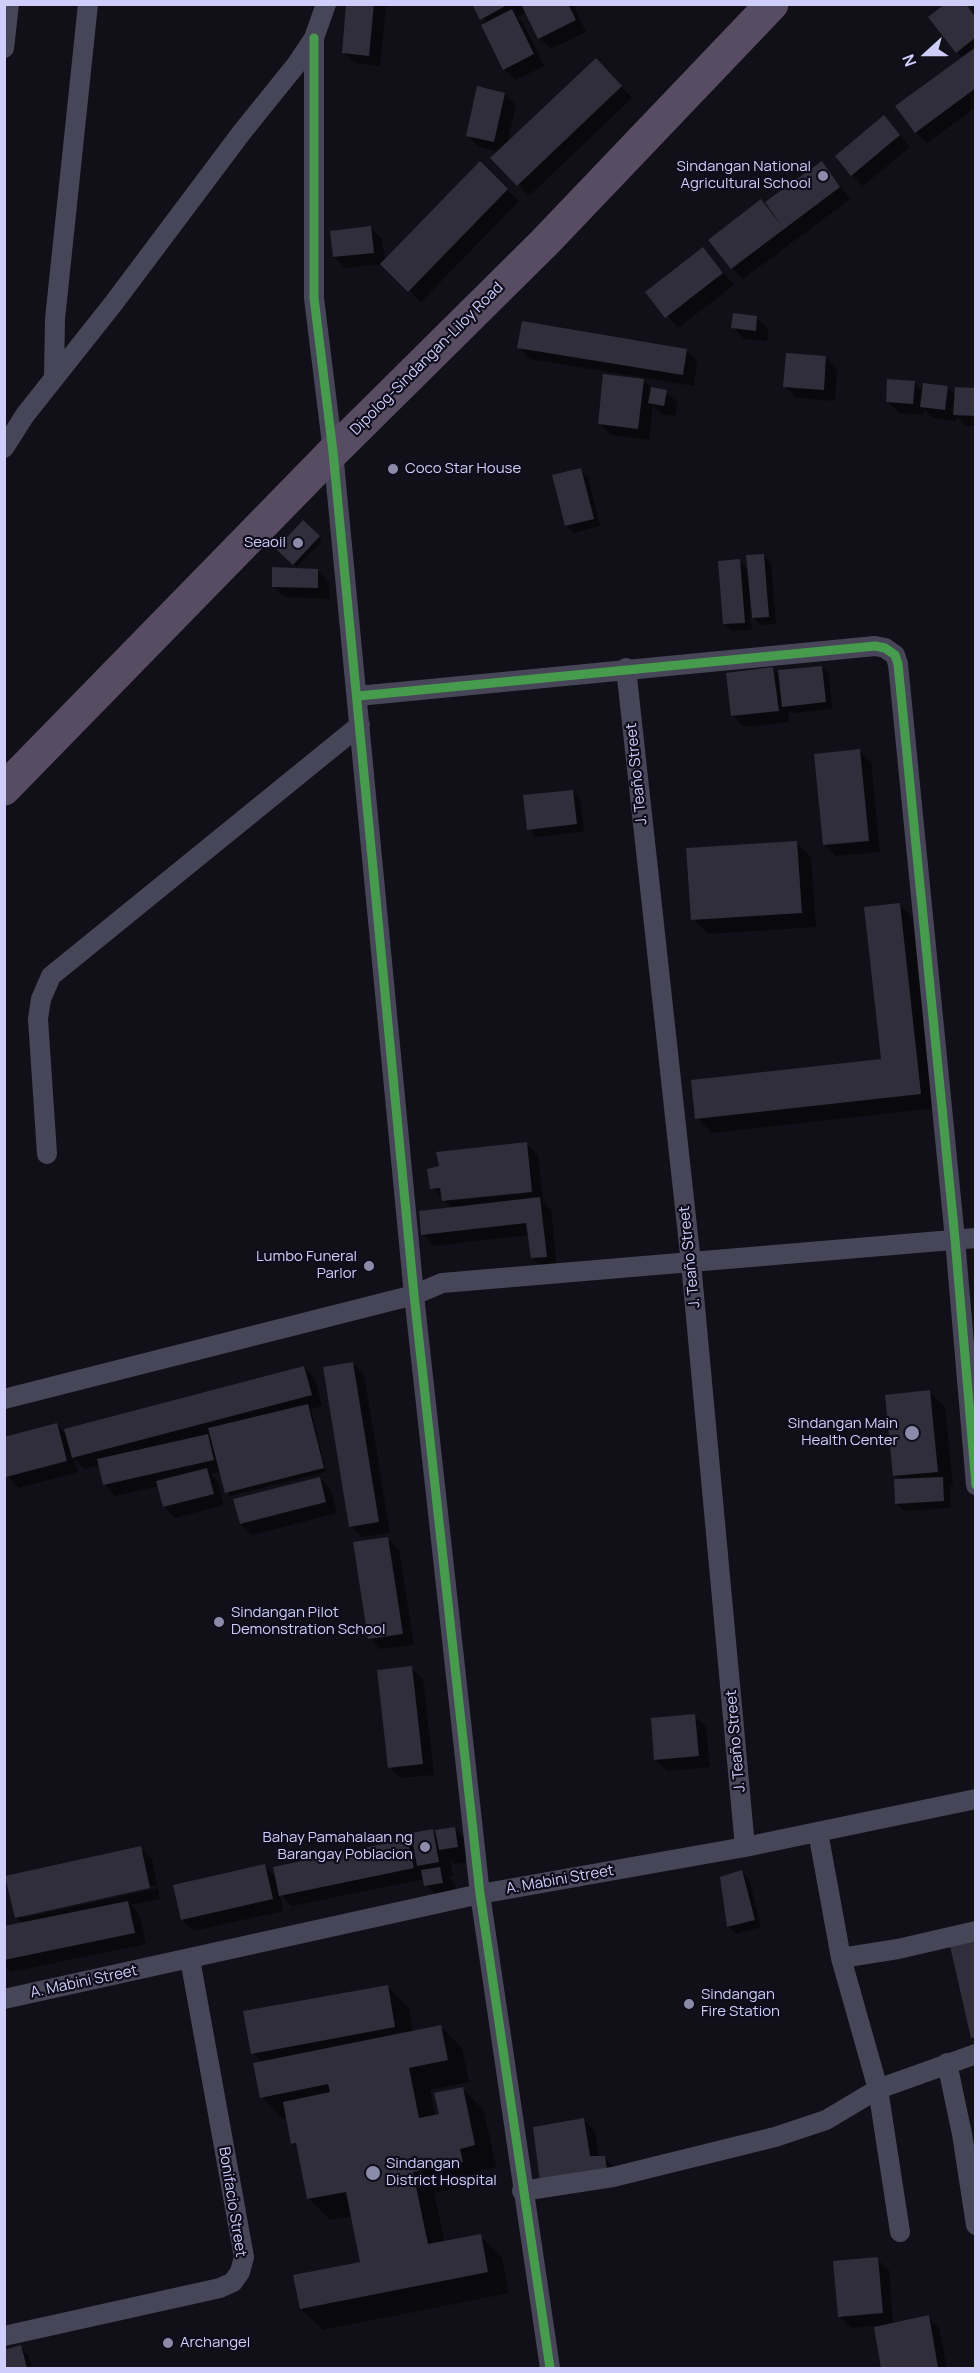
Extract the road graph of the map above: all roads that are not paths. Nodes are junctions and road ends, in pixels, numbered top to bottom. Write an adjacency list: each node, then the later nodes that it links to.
1 (9, 4): 6 (street)
2 (88, 4): 7 (street)
3 (326, 4): 5 (street)
4 (772, 4): 9 (highway, Dipolog-Sindangan-Liloy Road)
5 (314, 38): 7 (street); 9 (street)
6 (4, 48)
7 (54, 378): 8 (street)
8 (4, 448)
9 (333, 452): 11 (street); 13 (highway, Dipolog-Sindangan-Liloy Road)
10 (626, 668): 11 (street); 16 (street); 17 (street, J. Teaño Street)
11 (358, 696): 12 (street)
12 (360, 724): 14 (street); 18 (street)
13 (4, 789)
14 (47, 1154)
15 (975, 1238): 16 (street)
16 (956, 1239): 17 (street); 20 (street)
17 (691, 1263): 18 (street); 23 (street, J. Teaño Street)
18 (414, 1296): 19 (street); 24 (street)
19 (4, 1400)
20 (975, 1485)
21 (975, 1799): 22 (street, A. Mabini Street)
22 (818, 1832): 23 (street, A. Mabini Street); 26 (street)
23 (745, 1847): 24 (street, A. Mabini Street)
24 (480, 1894): 27 (street, A. Mabini Street); 32 (street)
25 (975, 1930): 26 (street)
26 (841, 1958): 31 (street)
27 (190, 1959): 28 (street, A. Mabini Street); 35 (street, Bonifacio Street)
28 (4, 1999)
29 (975, 2054): 30 (street)
30 (947, 2063): 31 (street); 33 (street)
31 (878, 2089): 32 (street); 34 (street)
32 (522, 2191): 36 (street)
33 (975, 2225)
34 (900, 2232)
35 (4, 2336)
36 (550, 2368)

